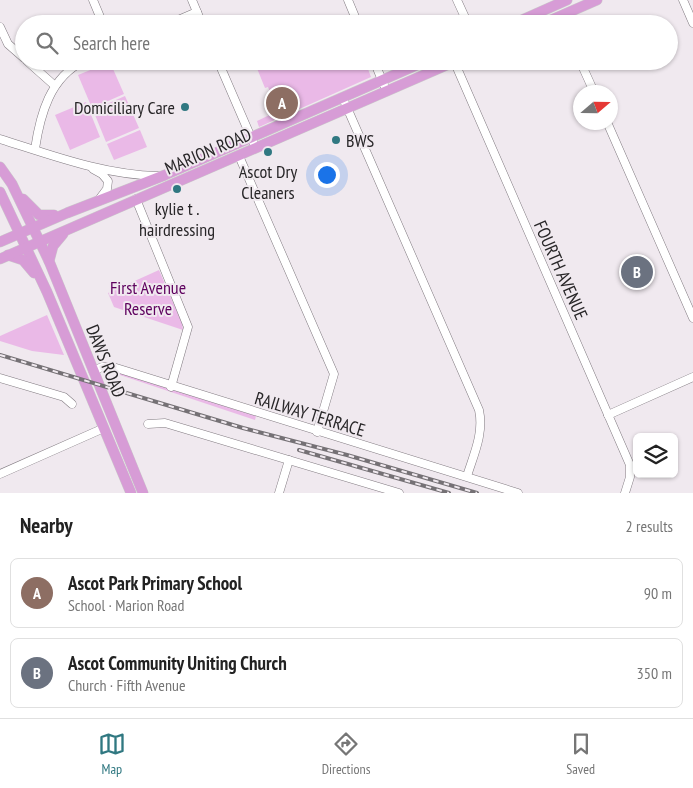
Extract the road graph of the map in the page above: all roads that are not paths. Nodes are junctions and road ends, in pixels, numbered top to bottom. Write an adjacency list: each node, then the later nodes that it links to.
1 (93, 0): 9 (street)
2 (192, 0): 8 (street)
3 (348, 0): 12 (street)
4 (457, 0): 13 (street)
5 (565, 0): 14 (main road); 15 (street)
6 (596, 0): 16 (main road)
7 (683, 0): 17 (street)
8 (197, 12): 10 (street); 11 (street)
9 (99, 15)
10 (190, 15)
11 (198, 15)
12 (354, 15)
13 (464, 15)
14 (532, 15)
15 (564, 15)
16 (568, 15)
17 (693, 23)
18 (0, 27): 19 (street)
19 (15, 50)
20 (37, 70): 29 (street)
21 (73, 70): 29 (street)
22 (222, 70): 35 (street)
23 (378, 70): 28 (street)
24 (405, 70): 28 (main road, MARION ROAD)
25 (437, 70): 31 (main road, MARION ROAD)
26 (458, 70): 64 (street, FOURTH AVENUE)
27 (584, 70): 30 (street)
28 (382, 80): 31 (street); 32 (main road, MARION ROAD)
29 (54, 85): 38 (street)
30 (591, 85)
31 (387, 92): 33 (main road, MARION ROAD)
32 (342, 98): 33 (street); 35 (main road, MARION ROAD)
33 (347, 108): 37 (main road, MARION ROAD); 70 (street)
34 (611, 130): 58 (street)
35 (251, 137): 37 (street); 42 (main road, MARION ROAD)
36 (0, 139): 38 (street)
37 (256, 148): 39 (main road, MARION ROAD)
38 (35, 150): 40 (street)
39 (239, 156): 45 (main road, MARION ROAD); 67 (street)
40 (79, 163): 42 (street); 46 (street)
41 (0, 167): 43 (main road)
42 (162, 176): 46 (main road, MARION ROAD)
43 (12, 184): 48 (main road); 49 (main road, DAWS ROAD)
44 (0, 192): 47 (main road, DAWS ROAD)
45 (136, 199): 50 (main road, MARION ROAD); 62 (street)
46 (98, 200): 48 (main road, MARION ROAD)
47 (8, 207): 51 (main road, DAWS ROAD); 52 (main road)
48 (67, 213): 49 (main road, MARION ROAD)
49 (33, 228): 51 (main road, MARION ROAD); 53 (main road, DAWS ROAD)
50 (67, 230): 53 (main road, MARION ROAD); 56 (main road)
51 (20, 233): 52 (main road, MARION ROAD); 54 (main road, DAWS ROAD)
52 (0, 240)
53 (40, 241): 54 (main road, MARION ROAD); 56 (main road, DAWS ROAD)
54 (26, 247): 55 (main road, MARION ROAD); 57 (main road, DAWS ROAD)
55 (4, 257): 57 (main road)
56 (49, 261): 59 (main road, DAWS ROAD)
57 (48, 292): 66 (main road, DAWS ROAD)
58 (693, 318)
59 (92, 371): 62 (street, RAILWAY TERRACE); 72 (main road, DAWS ROAD)
60 (693, 377): 64 (street)
61 (0, 378): 63 (street)
62 (172, 387): 67 (street, RAILWAY TERRACE)
63 (72, 404)
64 (608, 415): 76 (street, FOURTH AVENUE)
65 (148, 424): 68 (street)
66 (104, 428): 69 (street); 71 (main road, DAWS ROAD)
67 (316, 432): 70 (street, RAILWAY TERRACE)
68 (289, 460): 73 (street); 74 (street)
69 (0, 474)
70 (468, 476): 75 (street, RAILWAY TERRACE)
71 (131, 493)
72 (143, 493)
73 (279, 493)
74 (399, 493)
75 (518, 493)
76 (625, 493)

